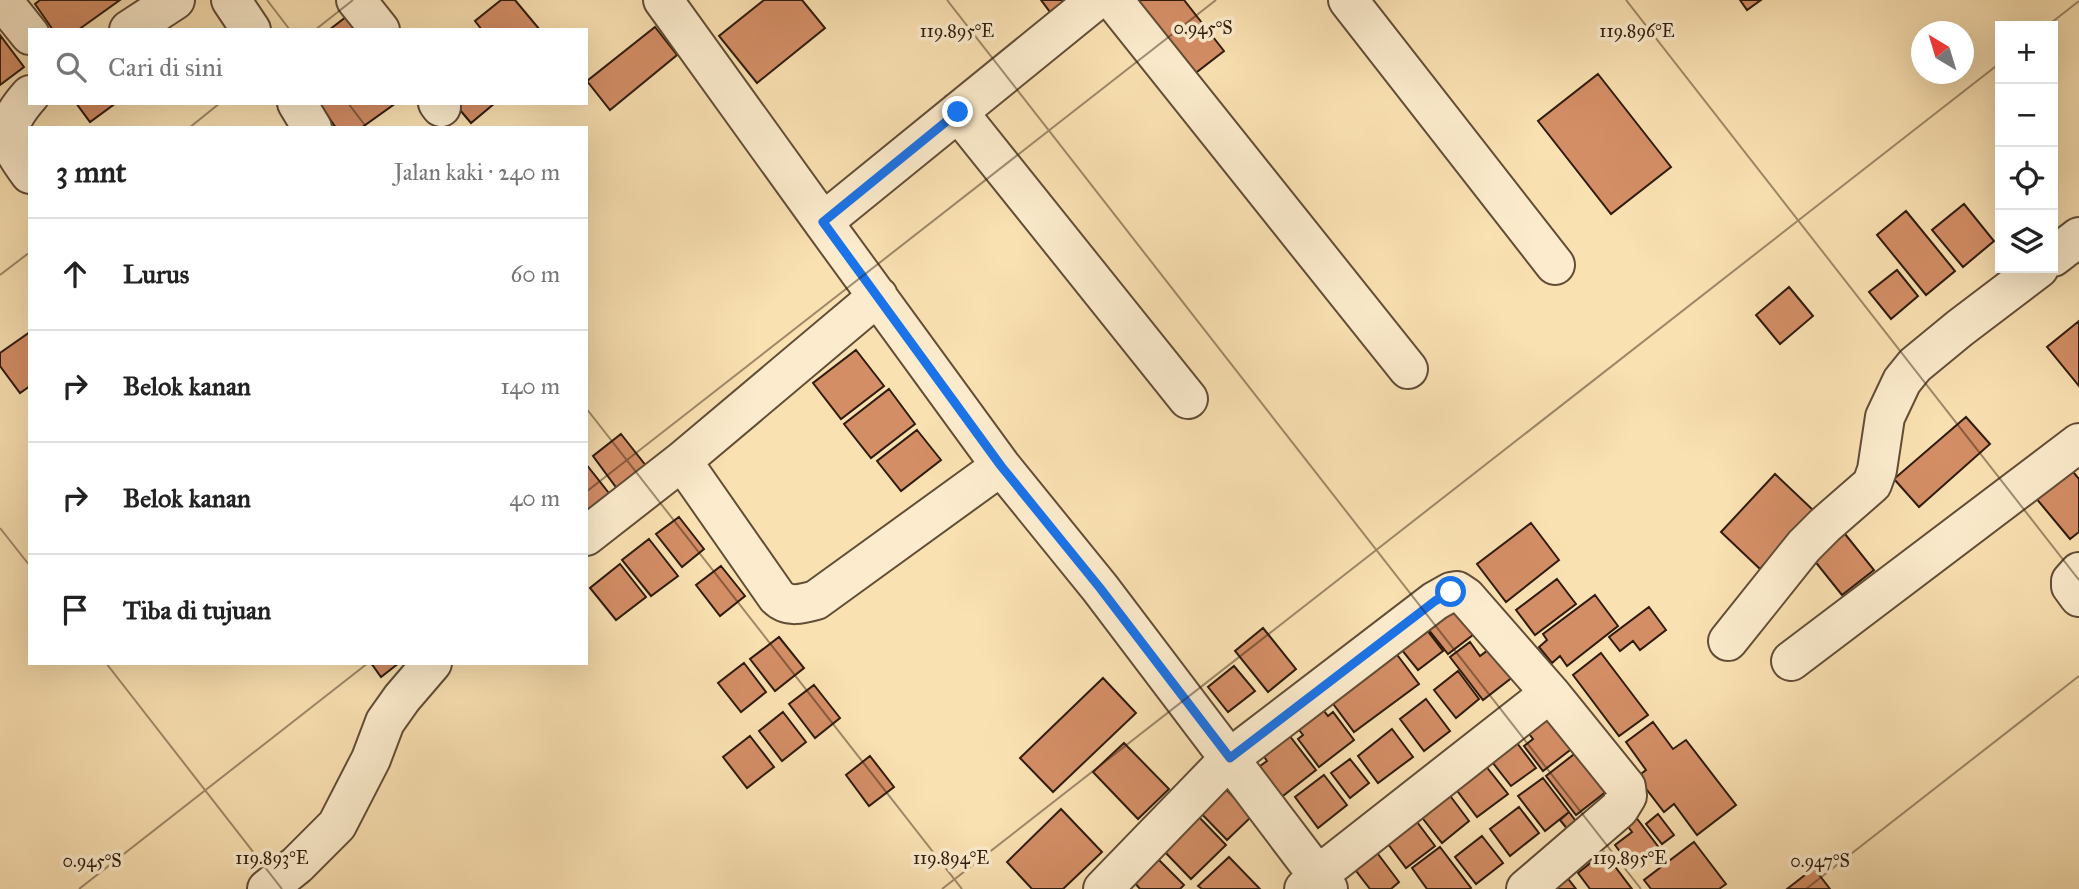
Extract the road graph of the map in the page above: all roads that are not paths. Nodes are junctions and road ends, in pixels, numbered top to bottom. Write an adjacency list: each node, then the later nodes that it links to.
1 (2, 0): 12 (street)
2 (175, 0): 9 (street)
3 (231, 0): 10 (street)
4 (356, 0): 11 (street)
5 (663, 0): 18 (street)
6 (1096, 0): 15 (street)
7 (1112, 0): 24 (street)
8 (1348, 0): 21 (street)
9 (133, 28)
10 (250, 28)
11 (378, 28)
12 (28, 32)
13 (28, 98): 17 (street)
14 (298, 105): 16 (street)
15 (958, 112): 18 (street); 25 (street)
16 (311, 126)
17 (28, 171)
18 (823, 222): 23 (street)
19 (2079, 237): 20 (street)
20 (2058, 253)
21 (1555, 265)
22 (2032, 273): 32 (street)
23 (878, 296): 27 (street); 28 (street)
24 (1408, 369)
25 (1188, 400)
26 (2079, 443): 33 (street)
27 (682, 461): 28 (street); 29 (street)
28 (1001, 466): 36 (street)
29 (588, 534)
30 (2079, 572): 31 (street)
31 (2079, 597)
32 (1728, 641)
33 (1791, 661)
34 (430, 665): 38 (street)
35 (1549, 694): 36 (street); 37 (street); 40 (street)
36 (1230, 758): 37 (street); 39 (street)
37 (1316, 885)
38 (267, 889)
39 (1103, 889)
40 (1526, 889)

